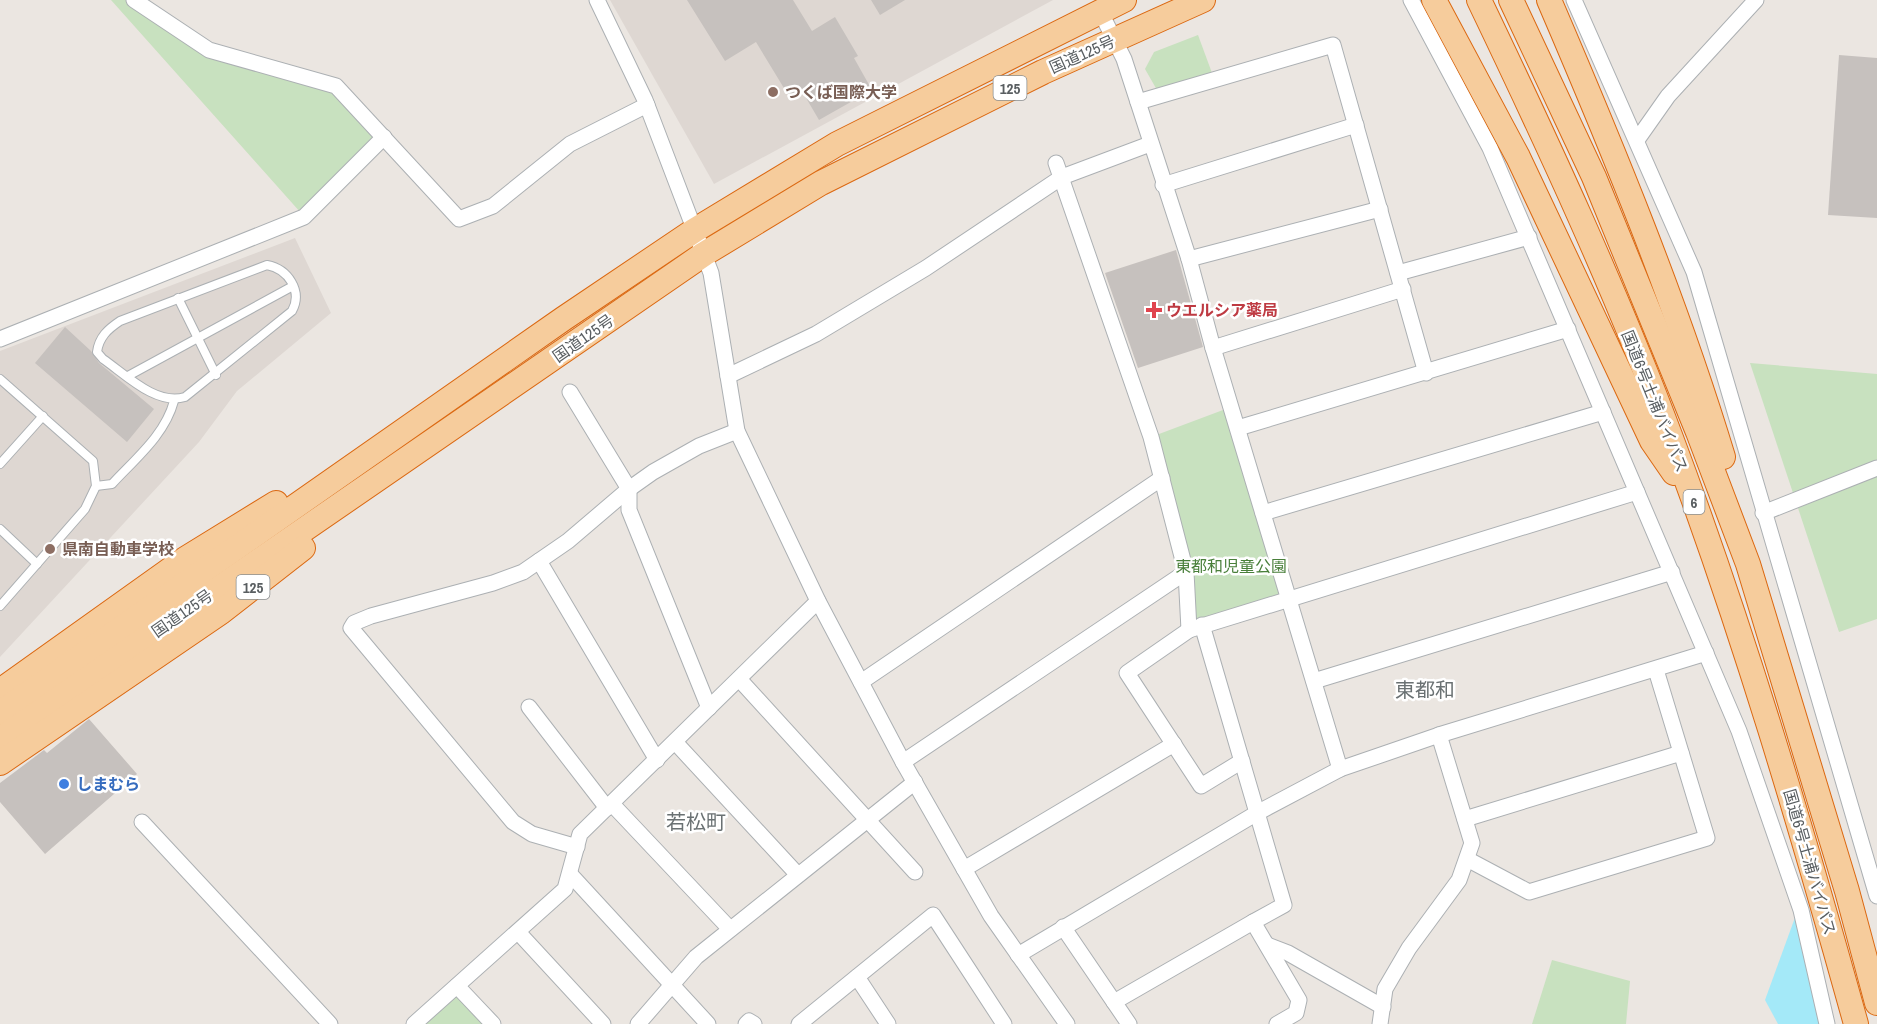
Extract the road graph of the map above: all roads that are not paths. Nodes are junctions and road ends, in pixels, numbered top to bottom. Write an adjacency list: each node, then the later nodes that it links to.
1 (134, 0): 17 (street)
2 (597, 0): 15 (street)
3 (1124, 0): 12 (highway, 国道125号 / 125)
4 (1203, 0): 13 (highway, 国道125号 / 125)
5 (1412, 0): 24 (street)
6 (1434, 0): 54 (highway)
7 (1479, 0): 54 (highway, 国道6号土浦バイパス / 6)
8 (1511, 0): 60 (highway, 国道6号土浦バイパス / 6)
9 (1549, 0): 60 (highway)
10 (1574, 0): 18 (street)
11 (1756, 0): 18 (street)
12 (1100, 11): 13 (street); 23 (highway, 国道125号 / 125)
13 (1114, 40): 14 (street); 25 (highway, 国道125号 / 125)
14 (1138, 102): 16 (street); 19 (street)
15 (647, 105): 17 (street); 23 (street)
16 (1356, 126): 21 (street); 22 (street)
17 (384, 137): 33 (street)
18 (1637, 140): 56 (street)
19 (1150, 144): 20 (street); 21 (street)
20 (1059, 170): 39 (street); 50 (street)
21 (1163, 185): 26 (street)
22 (1380, 209): 26 (street); 27 (street)
23 (695, 230): 25 (street); 35 (highway, 国道125号 / 125)
24 (1528, 237): 27 (street); 31 (street)
25 (704, 254): 39 (street); 42 (highway, 国道125号 / 125)
26 (1189, 259): 34 (street)
27 (1398, 273): 29 (street)
28 (292, 286): 30 (lane); 32 (lane); 37 (lane)
29 (1403, 289): 34 (street); 36 (street)
30 (178, 298): 32 (lane); 38 (lane)
31 (1568, 329): 36 (street); 44 (street)
32 (197, 338): 37 (lane); 38 (lane)
33 (0, 339)
34 (1213, 348): 46 (street)
35 (496, 368): 72 (highway, 125); 75 (highway, 国道125号 / 125)
36 (1426, 373): 46 (street)
37 (216, 375): 43 (lane)
38 (128, 376): 43 (lane)
39 (728, 376): 47 (street)
40 (0, 379): 45 (lane)
41 (570, 392): 52 (street)
42 (497, 398): 77 (highway, 国道125号 / 125); 84 (highway, 125)
43 (174, 401): 51 (lane)
44 (1603, 412): 53 (street); 55 (street)
45 (43, 416): 48 (lane); 51 (lane)
46 (1238, 428): 55 (street)
47 (738, 431): 52 (street); 64 (street)
48 (0, 464)
49 (1877, 468): 56 (street)
50 (1162, 478): 61 (street); 71 (street)
51 (96, 486): 59 (lane)
52 (629, 489): 58 (street); 74 (street)
53 (1637, 492): 62 (street); 63 (street)
54 (1695, 502): 127 (highway, 国道6号土浦バイパス / 6)
55 (1263, 513): 63 (street)
56 (1763, 513): 98 (street)
57 (0, 530): 59 (lane)
58 (539, 561): 81 (street); 92 (street)
59 (38, 564): 65 (lane)
60 (1748, 564): 109 (highway, 国道6号土浦バイパス / 6)
61 (1186, 572): 66 (street); 83 (street)
62 (1672, 572): 67 (street); 70 (street)
63 (1289, 598): 66 (street); 70 (street)
64 (818, 601): 69 (street); 71 (street)
65 (0, 606)
66 (1195, 628): 79 (street); 82 (street)
67 (1706, 653): 68 (street); 126 (street)
68 (1656, 670): 76 (street); 80 (street)
69 (739, 679): 74 (street); 90 (street)
70 (1314, 681): 85 (street)
71 (861, 682): 83 (street)
72 (0, 691)
73 (529, 707): 87 (street)
74 (710, 708): 78 (street)
75 (0, 713)
76 (1440, 735): 85 (street); 89 (street)
77 (0, 740)
78 (675, 742): 81 (street); 97 (street)
79 (1174, 744): 82 (street); 94 (street)
80 (1681, 753): 89 (street); 93 (street)
81 (657, 760): 87 (street)
82 (1242, 761): 88 (street)
83 (903, 762): 86 (street)
84 (0, 763)
85 (1340, 769): 88 (street)
86 (915, 782): 90 (street); 94 (street)
87 (609, 806): 92 (street); 101 (street)
88 (1257, 813): 99 (street); 100 (street)
89 (1465, 819): 93 (street)
90 (867, 820): 95 (street); 97 (street)
91 (142, 822): 111 (street)
92 (577, 847): 96 (street)
93 (1467, 859): 110 (street)
94 (964, 869): 104 (street)
95 (915, 872)
96 (570, 874): 102 (street); 106 (street)
97 (798, 875): 101 (street)
98 (1877, 896)
99 (1253, 922): 103 (street); 108 (street)
100 (1062, 927): 104 (street); 108 (street)
101 (730, 929): 106 (street)
102 (518, 932): 107 (street); 114 (street)
103 (1267, 945): 110 (street); 124 (street)
104 (1018, 955): 122 (street)
105 (857, 977): 119 (street); 120 (street); 121 (street)
106 (672, 985): 115 (street); 116 (street)
107 (457, 986): 112 (street); 113 (street)
108 (1114, 1002): 123 (street)
109 (1877, 1003)
110 (1383, 1007): 125 (street)
111 (330, 1024)
112 (414, 1024)
113 (493, 1024)
114 (603, 1024)
115 (638, 1024)
116 (708, 1024)
117 (746, 1024): 118 (street)
118 (754, 1024)
119 (799, 1024)
120 (888, 1024)
121 (1004, 1024)
122 (1067, 1024)
123 (1129, 1024)
124 (1277, 1024)
125 (1380, 1024)
126 (1827, 1024)
127 (1856, 1024)

